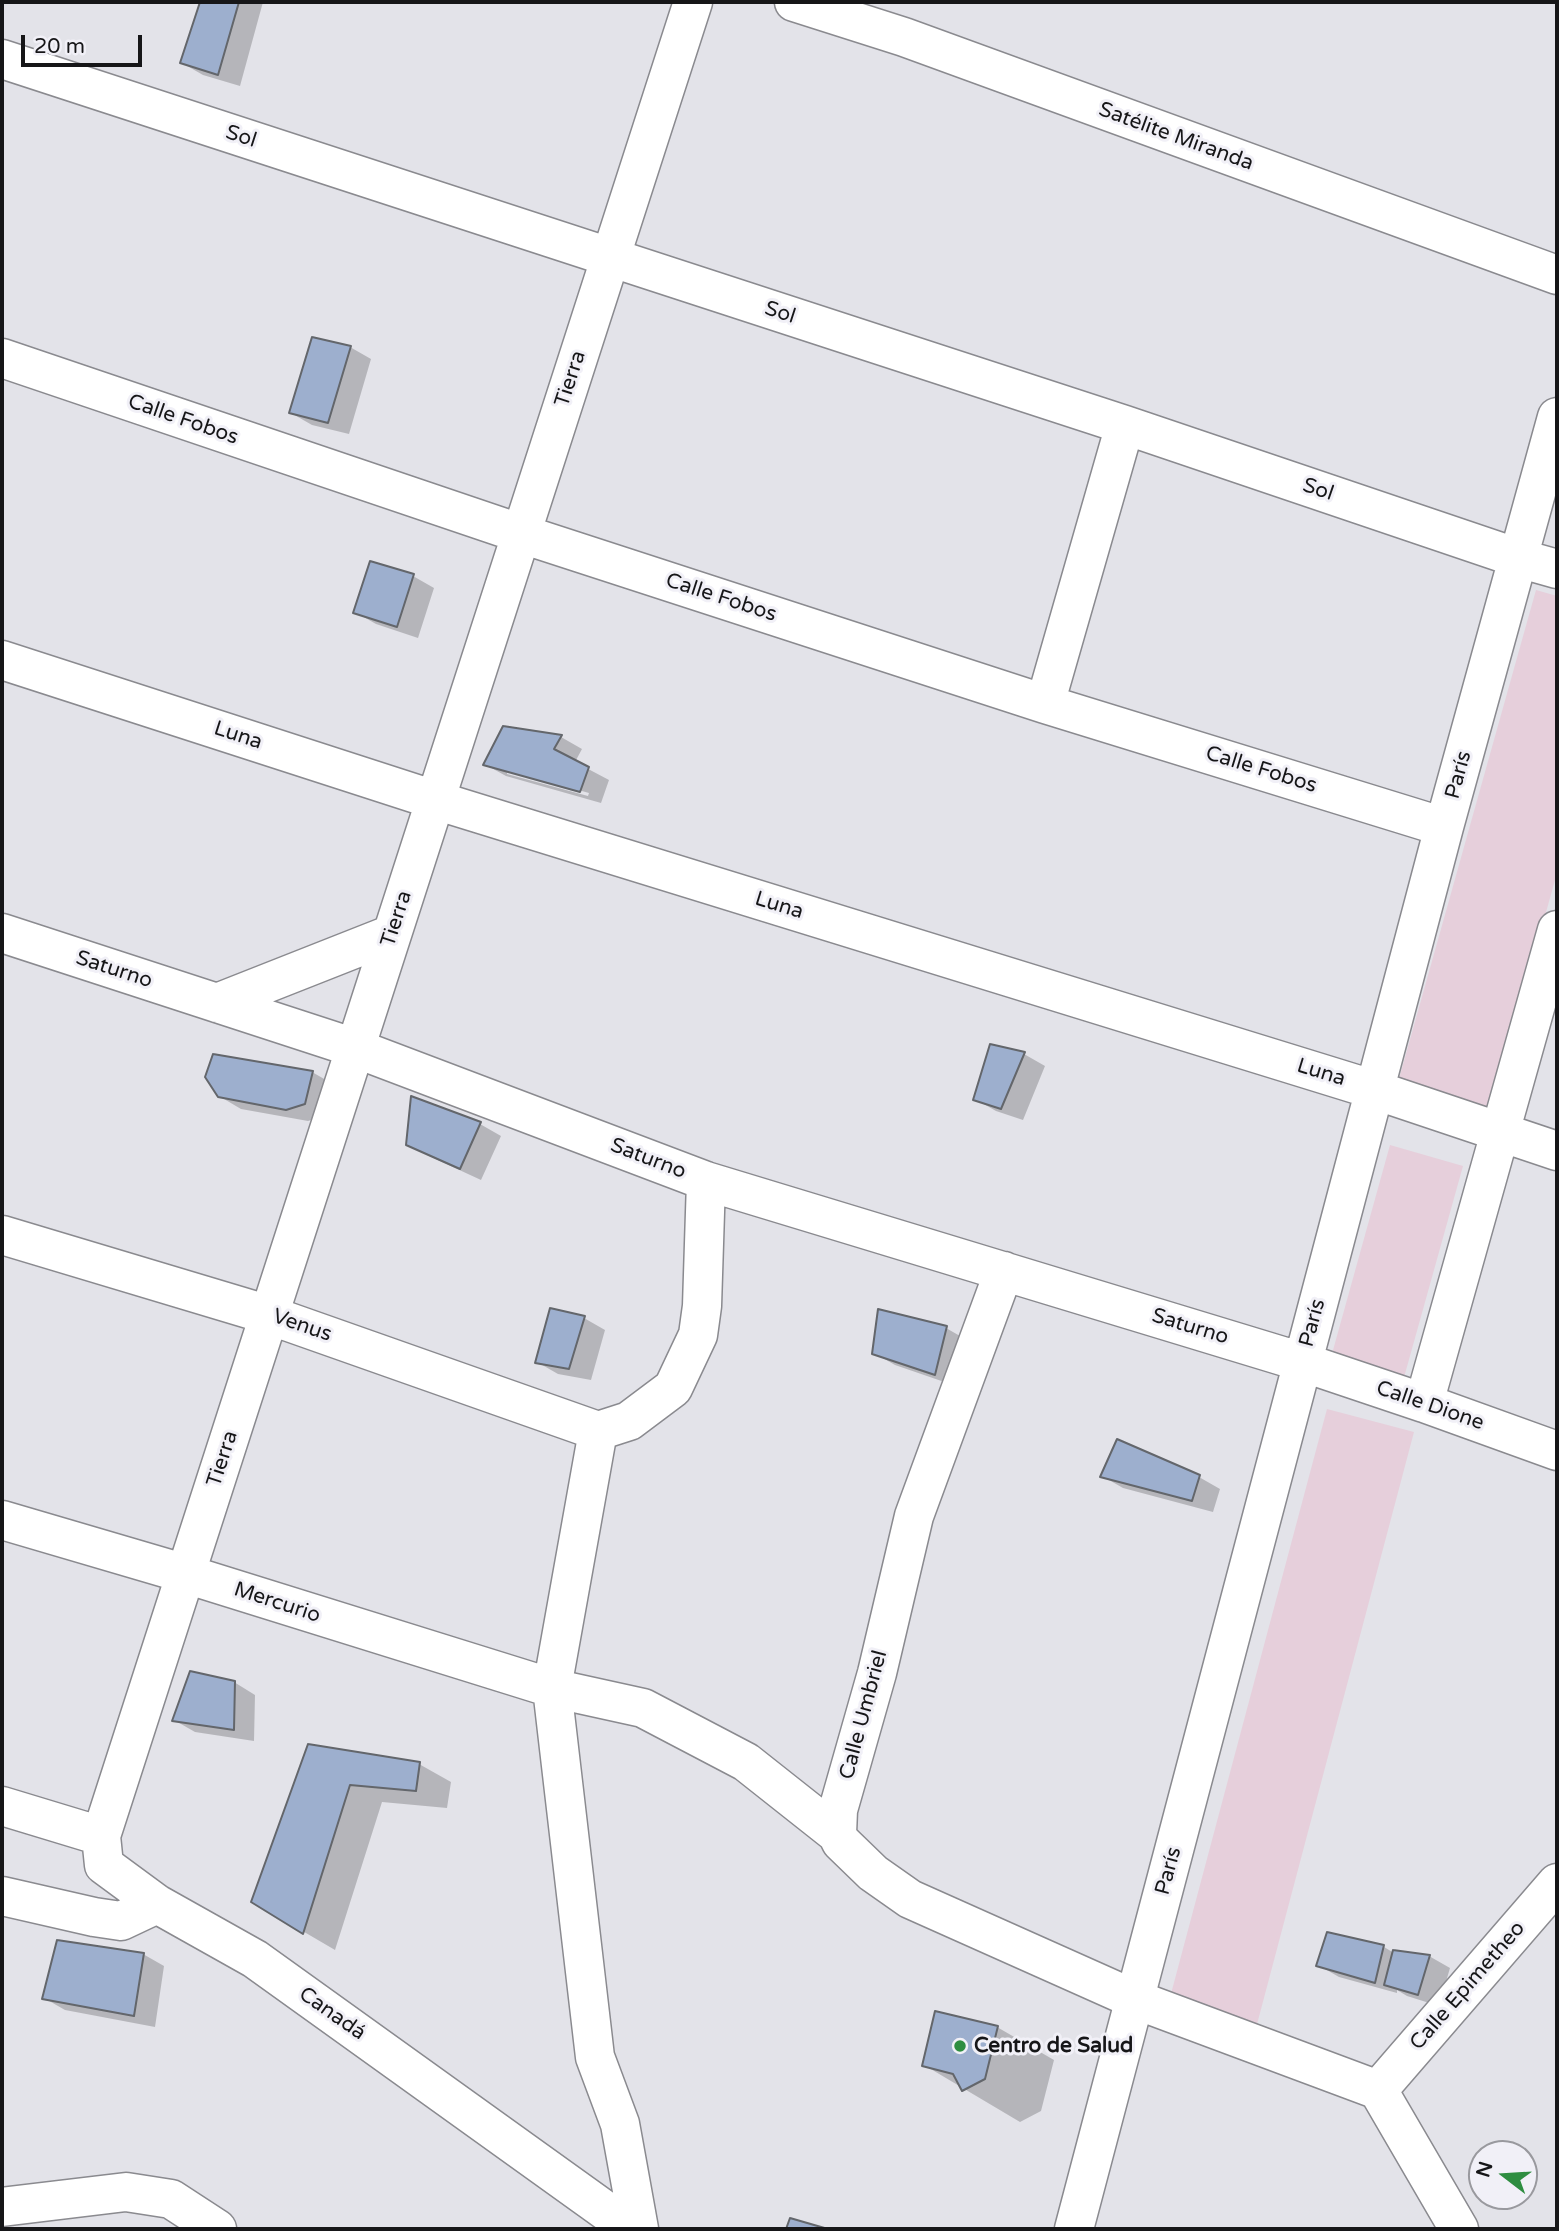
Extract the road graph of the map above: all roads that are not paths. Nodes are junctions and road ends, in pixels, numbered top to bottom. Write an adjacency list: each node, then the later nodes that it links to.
1 (693, 2): 4 (street, Tierra)
2 (794, 2): 5 (street, Satélite Miranda)
3 (2, 59): 4 (street, Sol)
4 (610, 257): 8 (street, Sol); 9 (street, Tierra)
5 (1557, 275)
6 (2, 358): 9 (street, Calle Fobos)
7 (1557, 417): 10 (street, París)
8 (1125, 425): 10 (street, Sol); 13 (street)
9 (522, 534): 13 (street, Calle Fobos); 14 (street, Tierra)
10 (1518, 558): 11 (street, Sol); 15 (street, París)
11 (1557, 569)
12 (2, 660): 14 (street, Luna)
13 (1045, 704): 15 (street, Calle Fobos)
14 (435, 800): 18 (street, Tierra); 21 (street, Luna)
15 (1444, 827): 21 (street, París)
16 (1557, 930): 22 (street)
17 (2, 933): 19 (street, Saturno)
18 (392, 934): 19 (street); 20 (street, Tierra)
19 (217, 1003): 20 (street, Saturno)
20 (355, 1048): 24 (street, Saturno); 27 (street, Tierra)
21 (1375, 1090): 22 (street, Luna); 28 (street, París)
22 (1501, 1133): 23 (street, Luna); 29 (street)
23 (1557, 1151)
24 (706, 1181): 26 (street, Saturno); 30 (street)
25 (2, 1235): 27 (street, Venus)
26 (1004, 1271): 28 (street, Saturno); 36 (street, Calle Umbriel)
27 (269, 1315): 30 (street, Venus); 33 (street, Tierra)
28 (1302, 1362): 29 (street, Calle Dione); 41 (street, París)
29 (1424, 1403): 31 (street, Calle Dione)
30 (598, 1431): 34 (street)
31 (1557, 1451)
32 (2, 1520): 33 (street, Mercurio)
33 (186, 1574): 34 (street, Mercurio); 37 (street, Tierra)
34 (552, 1688): 36 (street, Mercurio); 46 (street)
35 (2, 1806): 37 (street)
36 (836, 1834): 41 (street)
37 (100, 1836): 40 (street, Canadá)
38 (1557, 1883): 42 (street, Calle Epimetheo)
39 (2, 1896): 40 (street)
40 (157, 1905): 45 (street, Canadá)
41 (1134, 1999): 42 (street); 47 (street, París)
42 (1378, 2090): 48 (street)
43 (2, 2207): 44 (street)
44 (217, 2229)
45 (631, 2229)
46 (639, 2229)
47 (1074, 2229)
48 (1459, 2229)

